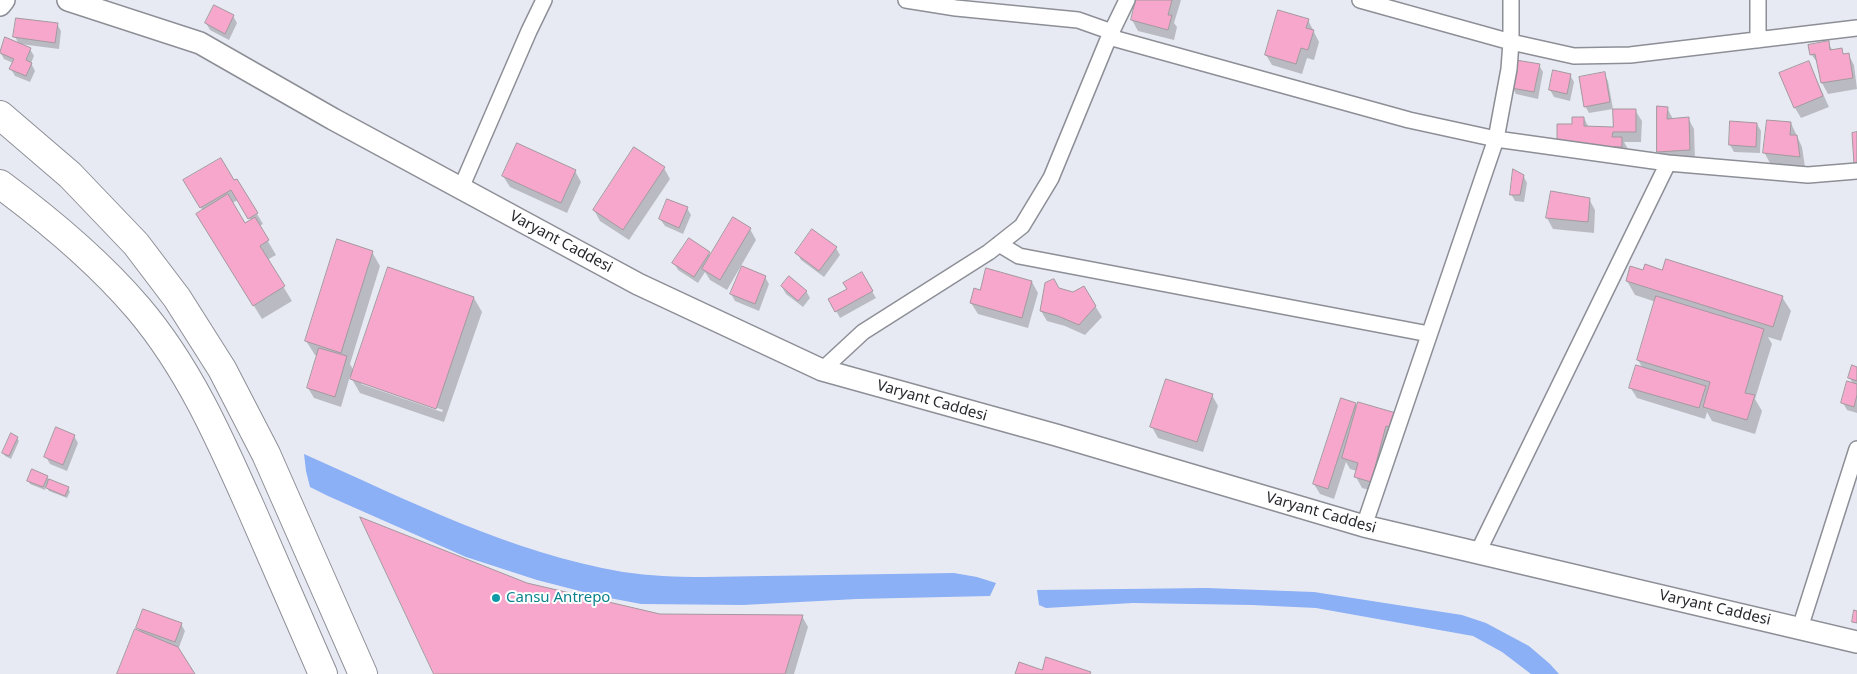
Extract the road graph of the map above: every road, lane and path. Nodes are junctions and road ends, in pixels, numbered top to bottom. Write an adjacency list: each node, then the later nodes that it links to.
1 (4, 0): 9 (street)
2 (68, 0): 19 (street, Varyant Caddesi)
3 (544, 0): 19 (street)
4 (906, 0): 11 (street)
5 (1127, 0): 11 (street)
6 (1360, 0): 13 (street)
7 (1511, 0): 13 (street)
8 (1758, 0): 12 (street)
9 (0, 5)
10 (1857, 28): 12 (street)
11 (1110, 34): 15 (street); 20 (street)
12 (1758, 40): 13 (street)
13 (1511, 42): 15 (street)
14 (0, 115): 29 (highway)
15 (1496, 139): 16 (street); 21 (street)
16 (1668, 163): 17 (street); 25 (street)
17 (1857, 171)
18 (0, 184): 28 (highway)
19 (461, 188): 22 (street, Varyant Caddesi)
20 (999, 244): 21 (street); 22 (street)
21 (1429, 334): 24 (street)
22 (822, 370): 24 (street, Varyant Caddesi)
23 (1857, 449): 26 (street)
24 (1364, 526): 25 (street, Varyant Caddesi)
25 (1478, 552): 26 (street, Varyant Caddesi)
26 (1800, 628): 27 (street, Varyant Caddesi)
27 (1857, 642)
28 (323, 674)
29 (363, 674)

